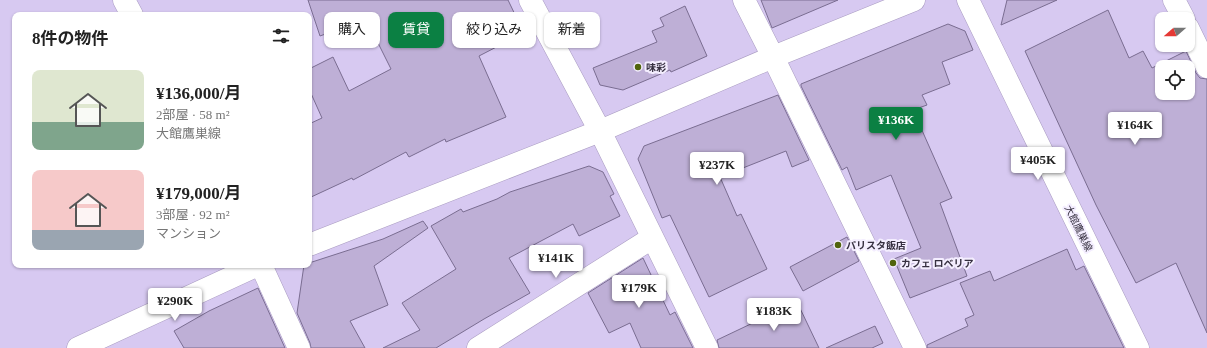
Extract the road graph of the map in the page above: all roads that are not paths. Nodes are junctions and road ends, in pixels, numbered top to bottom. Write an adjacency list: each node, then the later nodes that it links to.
1 (124, 0): 7 (street)
2 (530, 0): 12 (street)
3 (744, 0): 10 (street)
4 (914, 0): 10 (street)
5 (968, 0): 22 (street, 大館鷹巣線)
6 (1174, 0): 8 (street)
7 (130, 12)
8 (1180, 12)
9 (1195, 42): 11 (street)
10 (773, 57): 12 (street); 21 (street)
11 (1207, 67)
12 (600, 131): 13 (street); 14 (street)
13 (652, 238): 19 (street); 20 (street)
14 (312, 244)
15 (252, 268): 17 (street)
16 (260, 268): 18 (street)
17 (78, 348)
18 (299, 348)
19 (478, 348)
20 (707, 348)
21 (916, 348)
22 (1138, 348)

